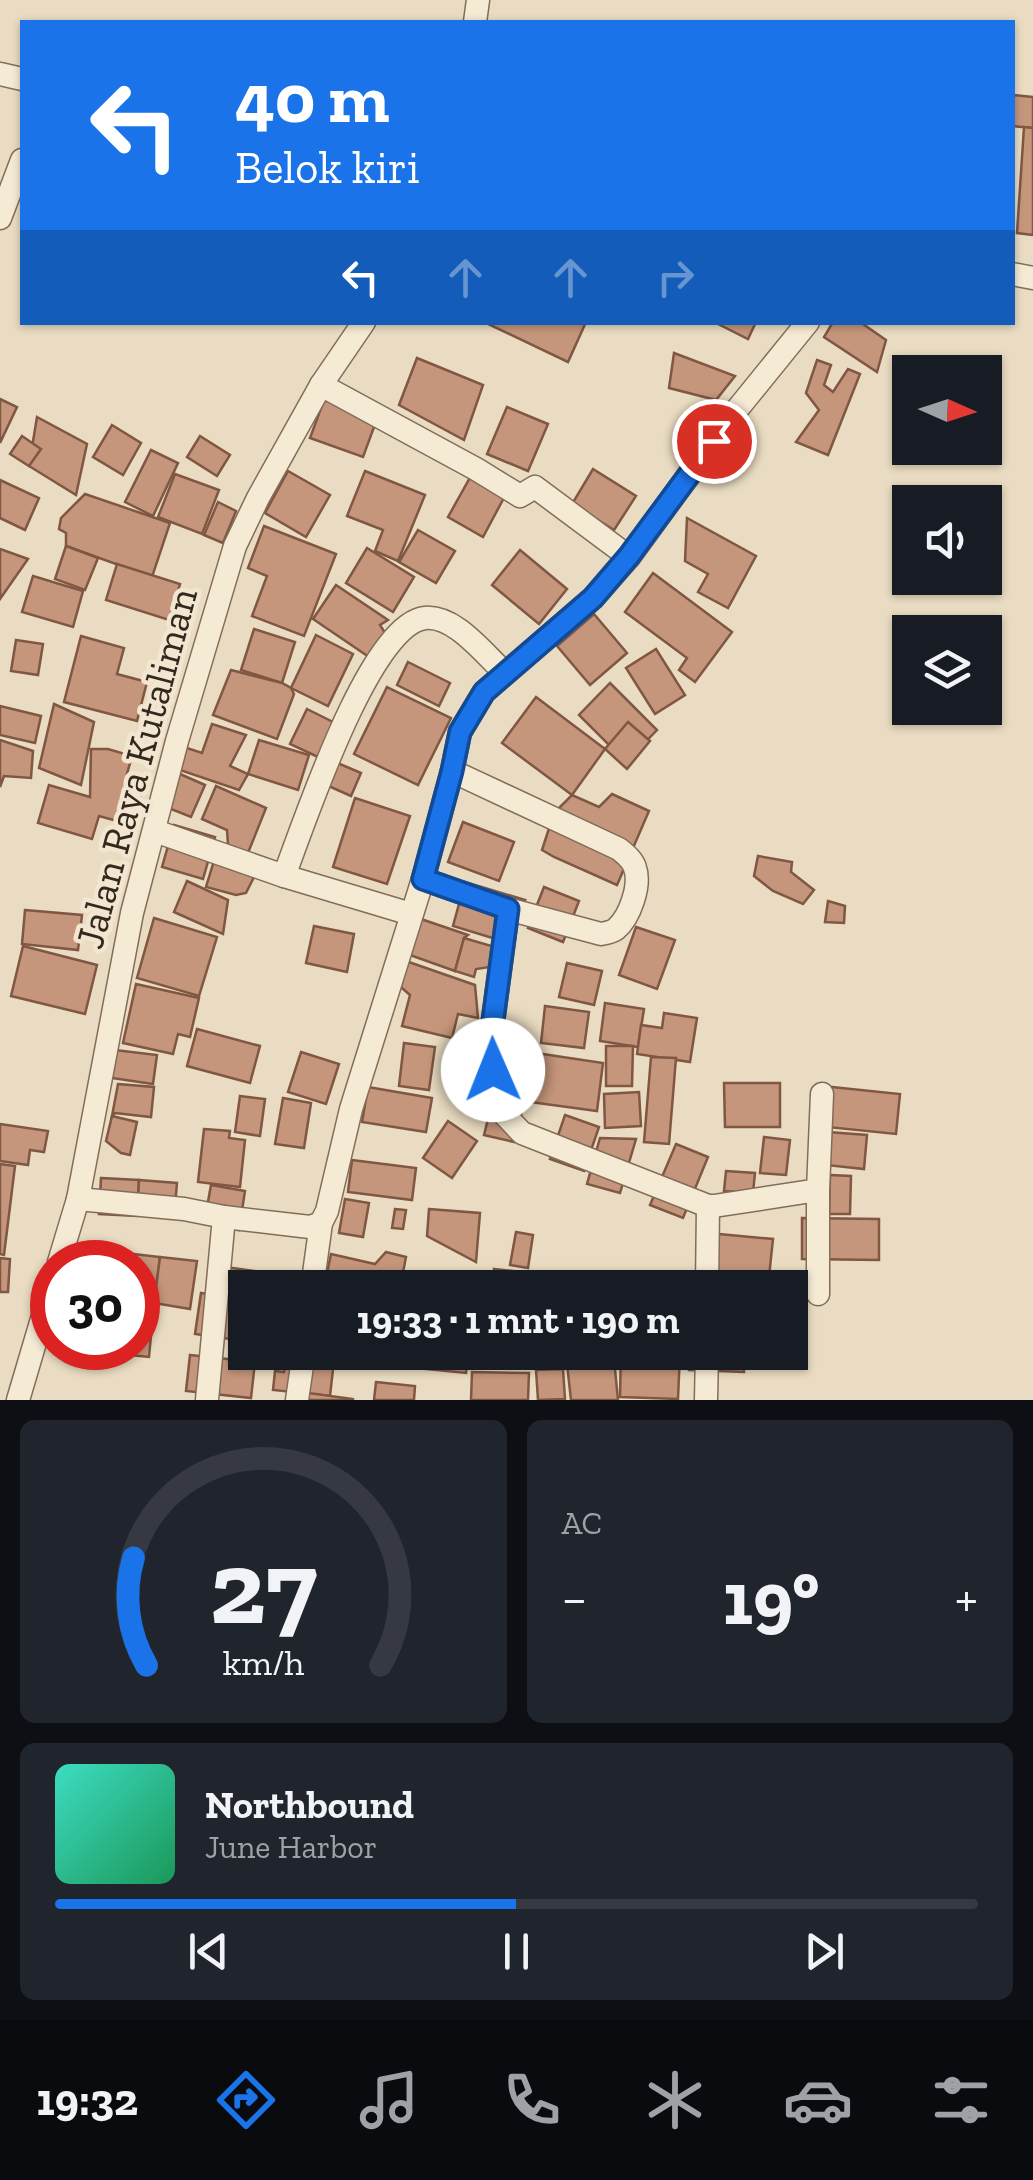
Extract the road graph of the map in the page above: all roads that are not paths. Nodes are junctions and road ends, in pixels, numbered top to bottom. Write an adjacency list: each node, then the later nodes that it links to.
1 (20, 165): 2 (street)
2 (0, 218)
3 (362, 325): 5 (street, Jalan Raya Kutaliman)
4 (806, 325): 6 (street)
5 (321, 385): 6 (street); 9 (street, Jalan Raya Kutaliman)
6 (629, 556): 7 (street)
7 (504, 673): 8 (street); 10 (street)
8 (452, 771): 11 (street); 12 (street)
9 (155, 832): 10 (street); 16 (street, Jalan Raya Kutaliman)
10 (284, 876): 13 (street)
11 (423, 879): 12 (street); 13 (street)
12 (508, 909): 17 (street)
13 (411, 914): 19 (street)
14 (822, 1094): 15 (street)
15 (818, 1190): 17 (street); 23 (street)
16 (78, 1199): 18 (street); 20 (street, Jalan Raya Kutaliman)
17 (708, 1206): 22 (street)
18 (224, 1217): 19 (street); 28 (street)
19 (321, 1224): 21 (street)
20 (66, 1240)
21 (315, 1270)
22 (707, 1270)
23 (818, 1294)
24 (30, 1359): 27 (street)
25 (301, 1370): 29 (street)
26 (707, 1370): 30 (street)
27 (18, 1400)
28 (207, 1400)
29 (297, 1400)
30 (706, 1400)

